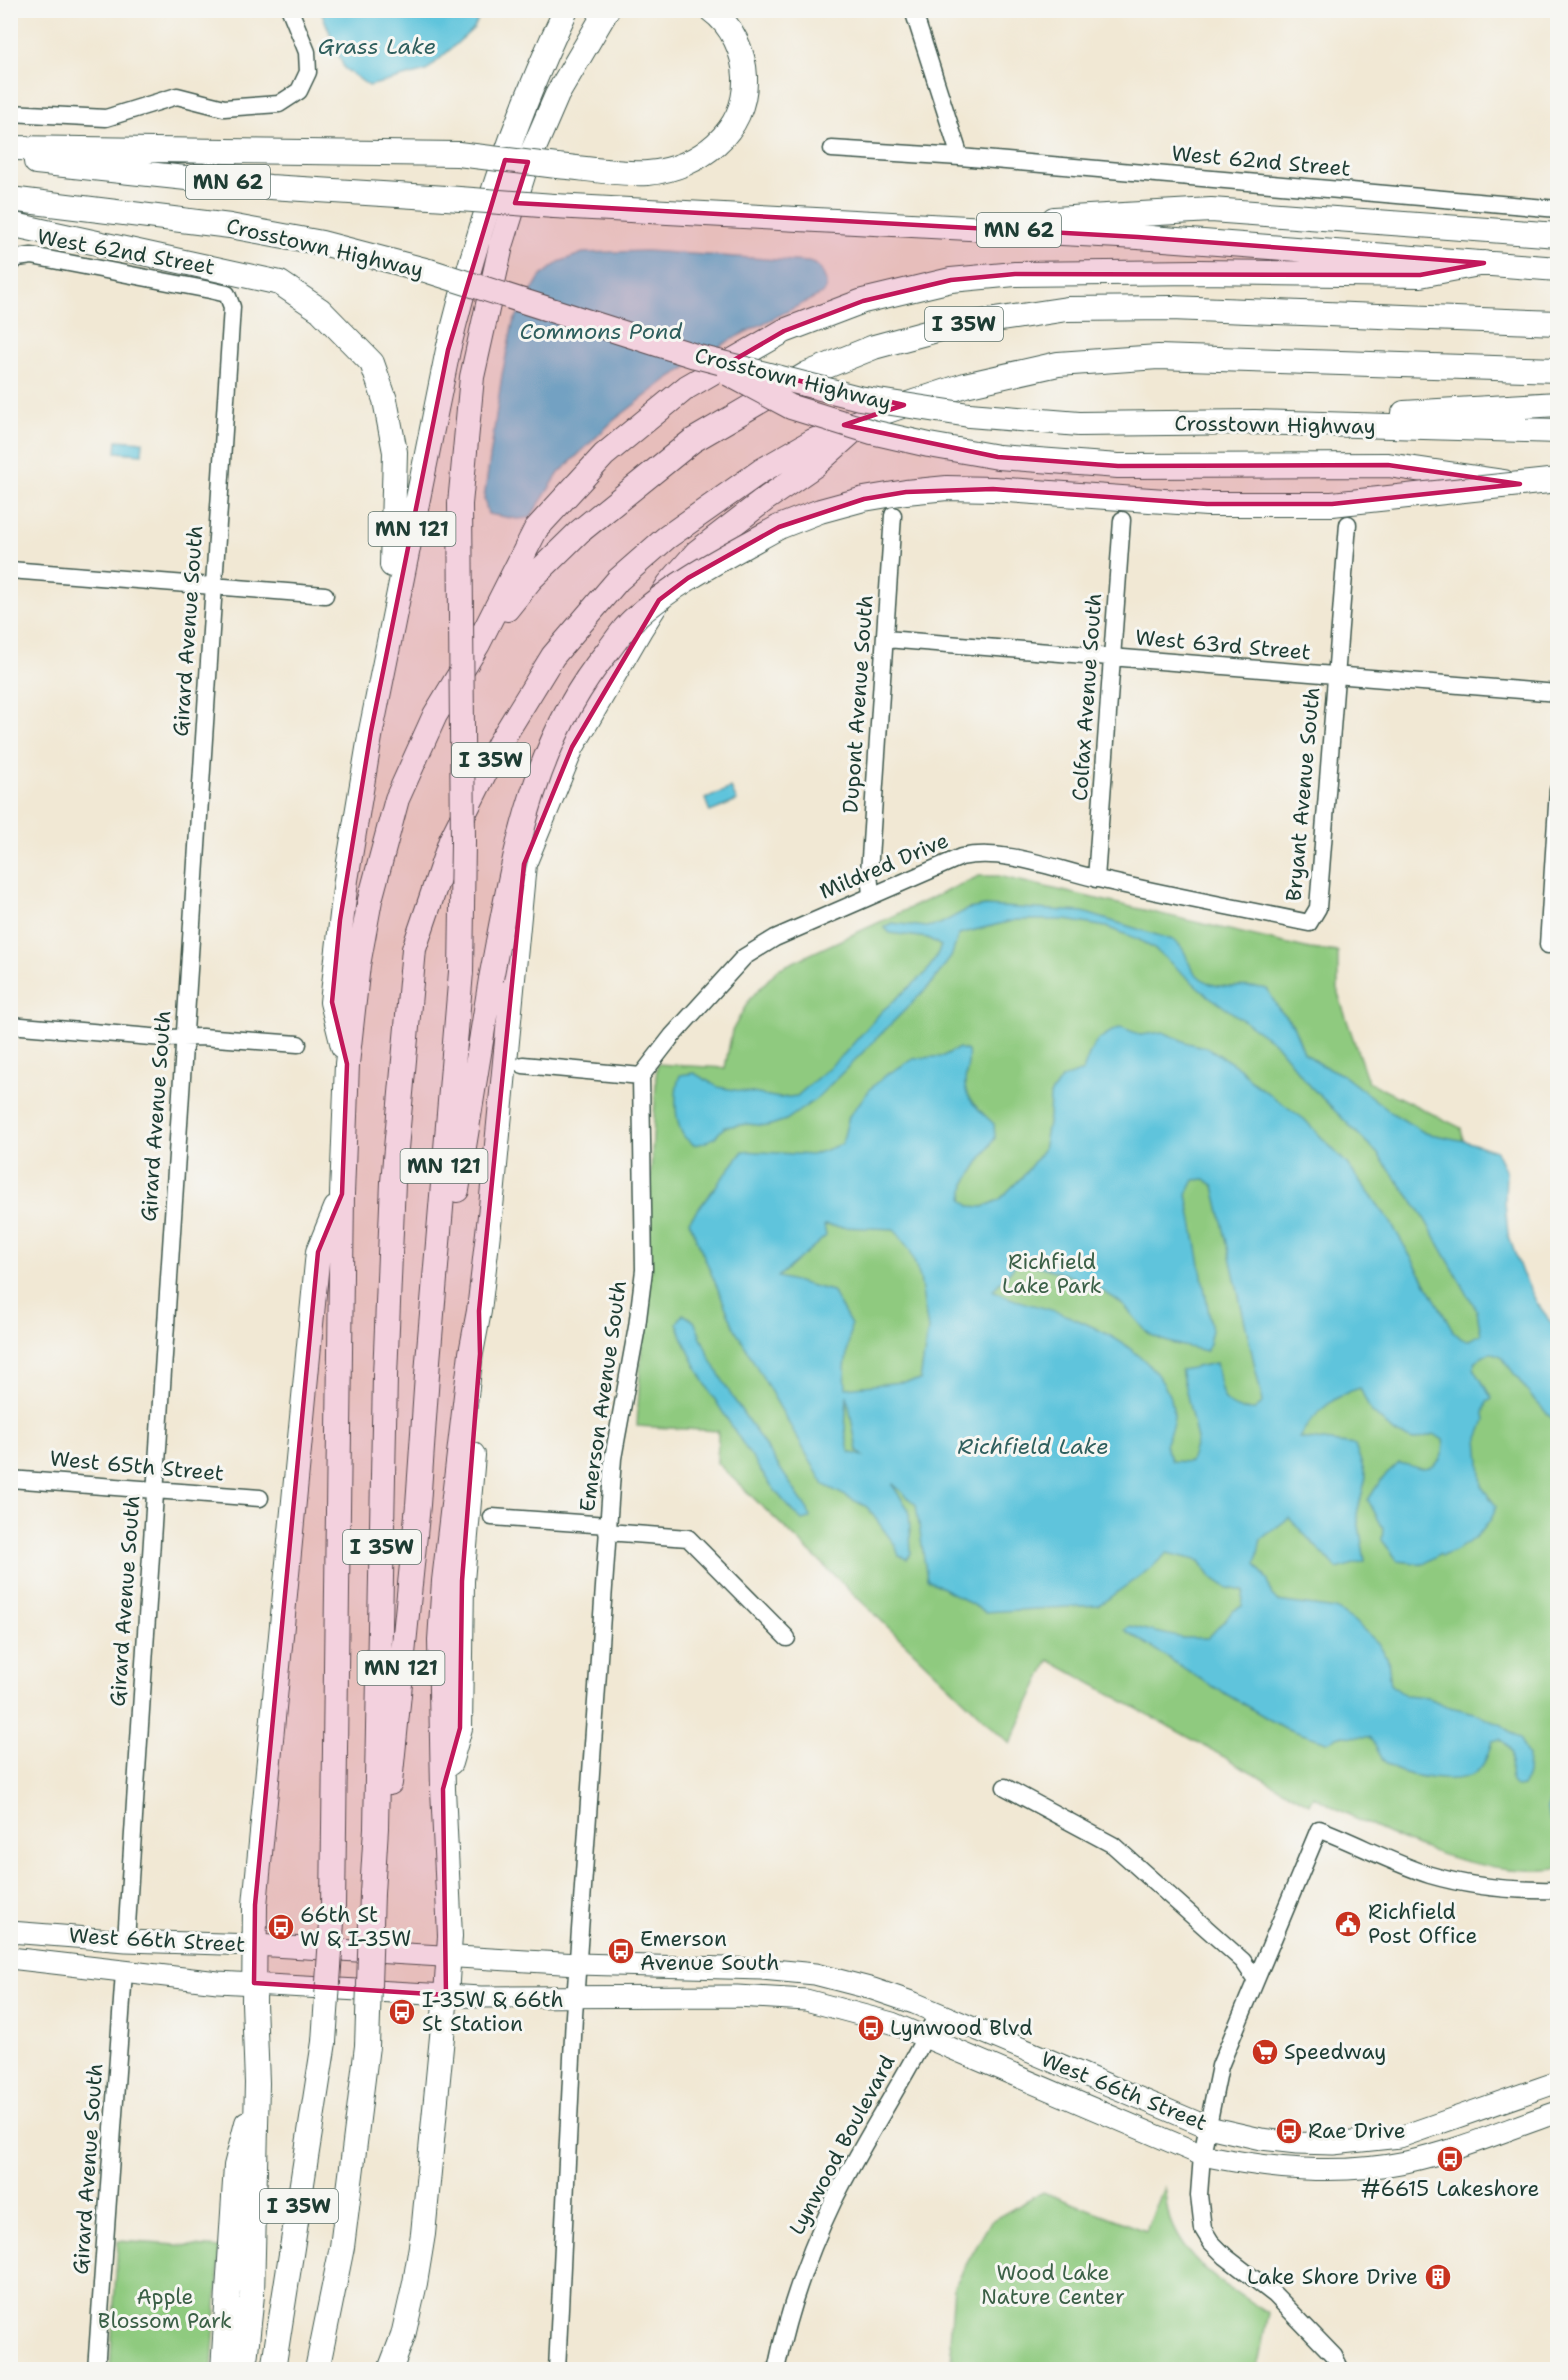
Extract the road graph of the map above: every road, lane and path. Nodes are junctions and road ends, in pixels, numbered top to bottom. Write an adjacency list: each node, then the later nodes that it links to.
1 (290, 10): 6 (street)
2 (566, 10): 40 (highway, MN 121)
3 (711, 10): 7 (highway, bridge)
4 (913, 10): 9 (street)
5 (607, 15): 53 (highway, MN 121, bridge)
6 (10, 113)
7 (10, 148)
8 (832, 149): 9 (street, West 62nd Street)
9 (960, 157): 12 (street, West 62nd Street)
10 (10, 159): 13 (highway, Crosstown Highway / MN 62, bridge)
11 (10, 199): 21 (highway, Crosstown Highway / MN 62, bridge)
12 (1557, 209)
13 (902, 223): 15 (highway); 17 (highway, Crosstown Highway / MN 62)
14 (10, 224): 40 (highway)
15 (1557, 235)
16 (14, 261): 19 (street, West 62nd Street)
17 (1484, 263): 18 (highway, Crosstown Highway / MN 62); 36 (highway)
18 (1557, 269)
19 (227, 294): 33 (street, Girard Avenue South)
20 (1557, 323): 36 (highway, I 35W)
21 (695, 356): 25 (highway, Crosstown Highway / MN 62, bridge); 28 (highway, bridge)
22 (1557, 370): 24 (highway, I 35W)
23 (1557, 404): 25 (highway)
24 (869, 417): 61 (highway, I 35W); 66 (highway)
25 (1255, 423): 26 (highway, Crosstown Highway / MN 62)
26 (1557, 431)
27 (1557, 480): 53 (highway, bridge)
28 (1557, 489)
29 (893, 515): 35 (street, Dupont Avenue South)
30 (1122, 519): 37 (street, Colfax Avenue South)
31 (1348, 524): 38 (street, Bryant Avenue South)
32 (10, 570): 33 (street)
33 (213, 586): 34 (street); 47 (street, Girard Avenue South)
34 (325, 595)
35 (886, 639): 37 (street, West 63rd Street); 43 (street, Dupont Avenue South)
36 (478, 644): 49 (highway, I 35W)
37 (1113, 658): 38 (street, West 63rd Street); 42 (street, Colfax Avenue South)
38 (1336, 676): 39 (street, West 63rd Street); 44 (street, Bryant Avenue South)
39 (1557, 693)
40 (371, 731): 49 (highway, MN 121)
41 (1557, 790): 45 (street)
42 (1096, 879): 43 (street, Mildred Drive); 44 (street, Mildred Drive)
43 (871, 895): 51 (street, Mildred Drive)
44 (1309, 923)
45 (1548, 945)
46 (10, 1026): 47 (street)
47 (184, 1037): 48 (street); 55 (street, Girard Avenue South)
48 (298, 1044)
49 (347, 1064): 52 (highway, I 35W)
50 (523, 1065): 51 (street)
51 (641, 1076): 58 (street, Emerson Avenue South)
52 (342, 1194): 65 (highway); 84 (highway, I 35W, bridge)
53 (428, 1360): 61 (highway, MN 121)
54 (10, 1479): 55 (street, West 65th Street)
55 (154, 1490): 56 (street, West 65th Street); 64 (street, Girard Avenue South)
56 (260, 1498)
57 (492, 1517): 58 (street)
58 (607, 1528): 59 (street); 68 (street, Emerson Avenue South)
59 (787, 1638)
60 (1005, 1787): 70 (street)
61 (376, 1828): 85 (highway, I 35W, bridge)
62 (1557, 1890): 70 (street)
63 (10, 1932): 64 (main road, West 66th Street)
64 (126, 1941): 65 (main road, West 66th Street)
65 (255, 1945): 66 (main road, West 66th Street); 71 (highway)
66 (448, 1956): 68 (main road, West 66th Street); 72 (highway)
67 (10, 1958): 69 (main road, West 66th Street)
68 (578, 1964): 73 (street, Emerson Avenue South); 74 (main road, West 66th Street)
69 (124, 1972): 71 (main road, West 66th Street); 81 (street, Girard Avenue South)
70 (1256, 1980): 79 (street)
71 (254, 1983): 72 (main road, West 66th Street); 77 (highway)
72 (446, 1995): 73 (main road, West 66th Street); 86 (highway)
73 (576, 1996): 75 (main road, West 66th Street); 87 (street, Emerson Avenue South)
74 (937, 2014): 75 (street, Lynwood Boulevard); 79 (main road, West 66th Street)
75 (925, 2038): 80 (main road, West 66th Street); 88 (street, Lynwood Boulevard)
76 (1557, 2082): 79 (main road, West 66th Street)
77 (257, 2083): 82 (highway); 83 (highway)
78 (1557, 2112): 80 (main road, West 66th Street)
79 (1208, 2127): 80 (street)
80 (1202, 2155): 89 (street)
81 (96, 2370)
82 (223, 2370)
83 (244, 2370)
84 (273, 2370)
85 (317, 2370)
86 (390, 2370)
87 (557, 2370)
88 (776, 2370)
89 (1341, 2370)

